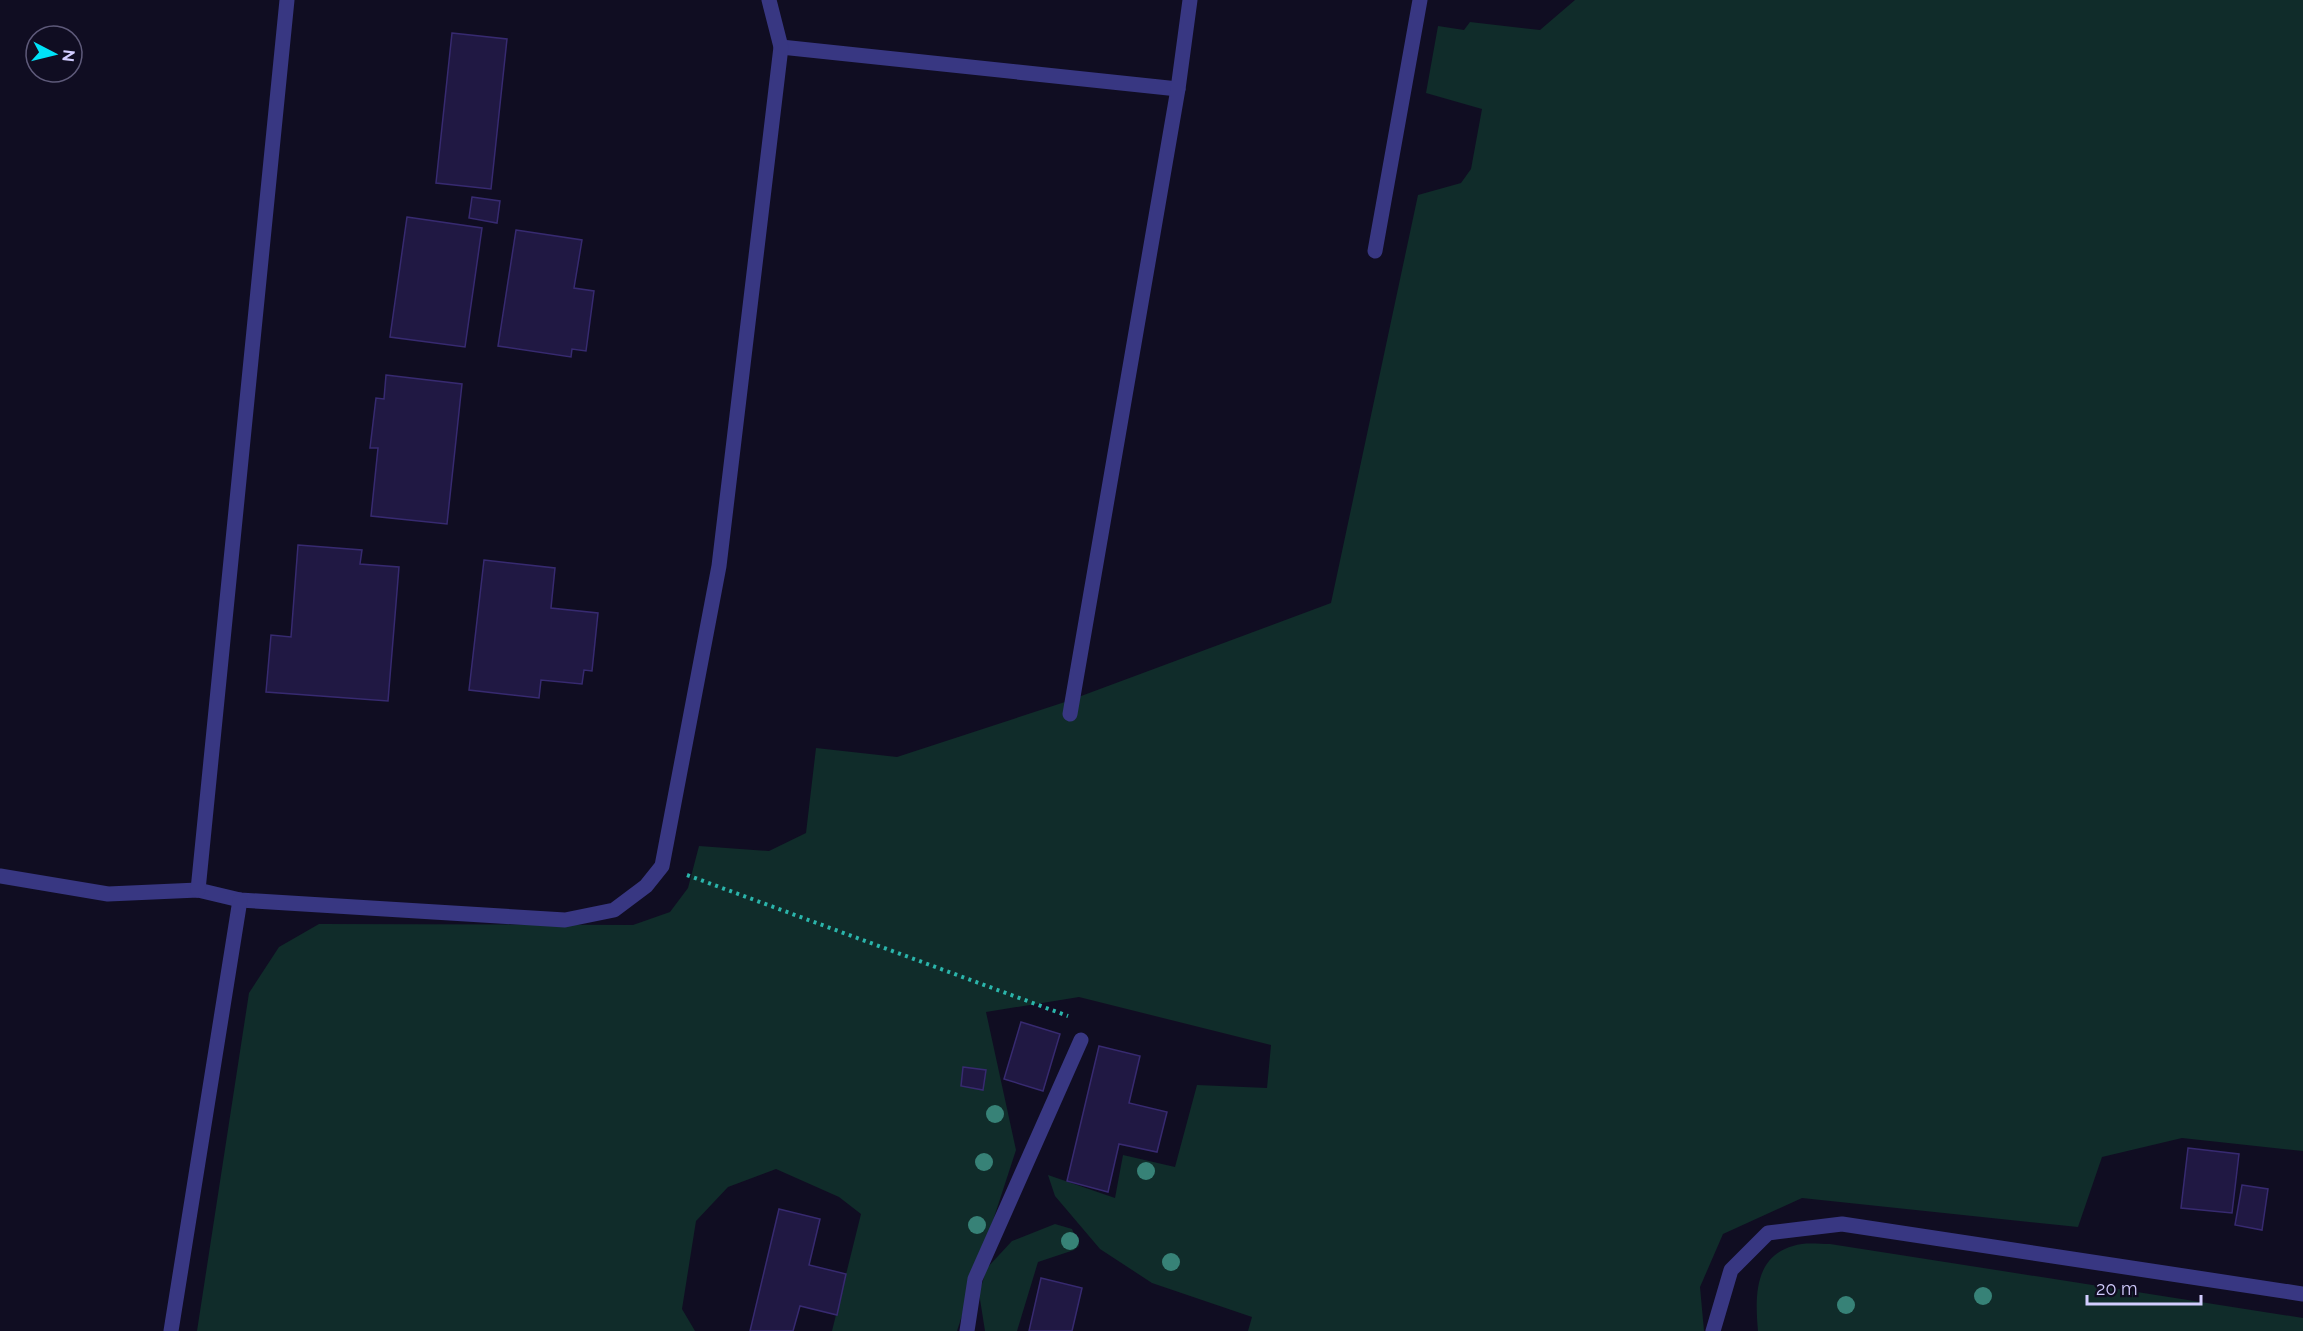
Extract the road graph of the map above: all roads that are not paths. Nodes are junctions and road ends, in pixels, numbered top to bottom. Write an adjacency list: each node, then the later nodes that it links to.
1 (287, 0): 10 (street)
2 (769, 0): 5 (street)
3 (1190, 0): 6 (street)
4 (1420, 0): 7 (street)
5 (781, 47): 6 (street); 11 (street)
6 (1178, 89): 8 (street)
7 (1375, 251)
8 (1070, 714)
9 (0, 876): 10 (street)
10 (198, 890): 11 (street)
11 (240, 900): 14 (street)
12 (1081, 1040): 15 (street)
13 (2303, 1294): 16 (street)
14 (171, 1331)
15 (967, 1331)
16 (1713, 1331)

